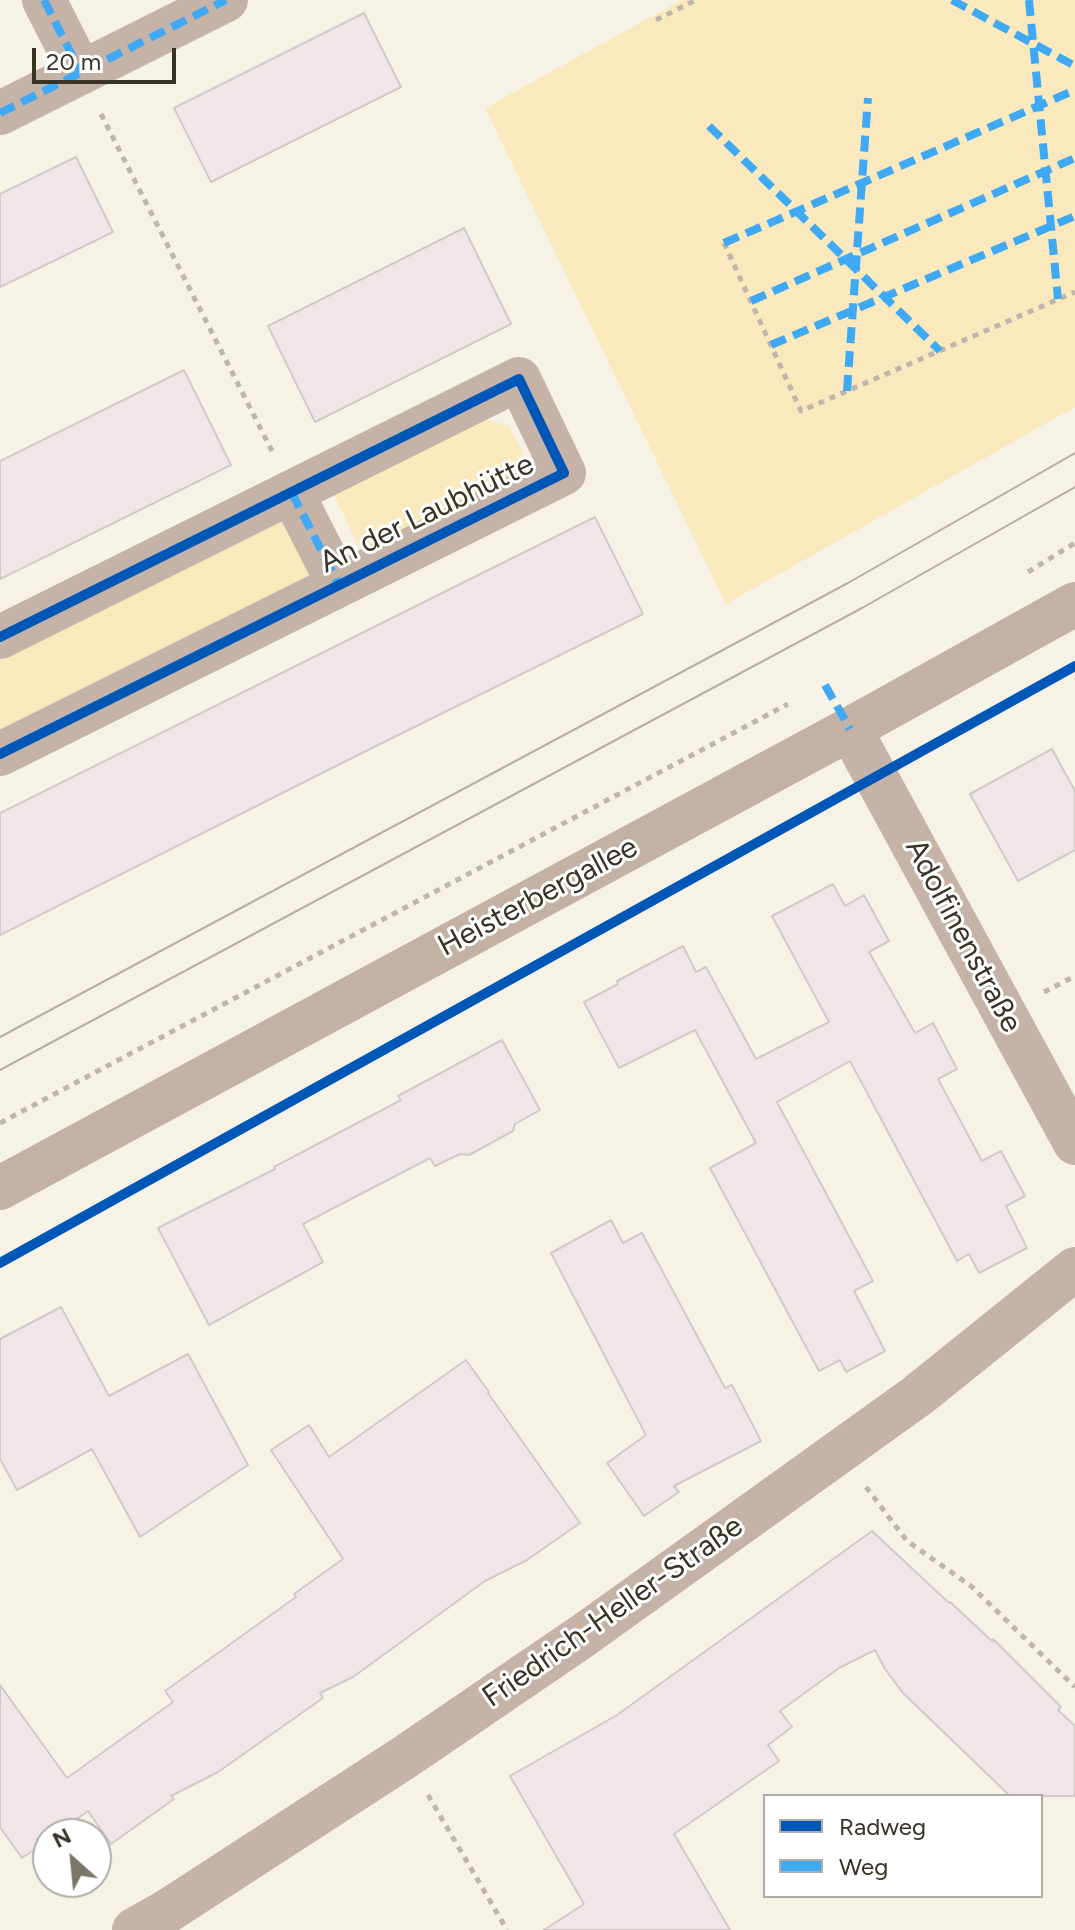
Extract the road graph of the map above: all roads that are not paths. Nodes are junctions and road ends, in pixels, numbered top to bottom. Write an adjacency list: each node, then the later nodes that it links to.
1 (44, 0): 3 (street)
2 (226, 0): 3 (street)
3 (81, 73): 4 (street)
4 (0, 113)
5 (292, 493): 6 (street); 6 (street, An der Laubhütte); 8 (street, An der Laubhütte)
6 (339, 585): 10 (street, An der Laubhütte)
7 (1075, 604): 9 (main road, Heisterbergallee)
8 (0, 637)
9 (850, 729): 11 (street, Adolfinenstraße); 12 (main road, Heisterbergallee)
10 (0, 754)
11 (1075, 1143)
12 (0, 1188)
13 (1075, 1269): 14 (street, Friedrich-Heller-Straße)
14 (134, 1930)

